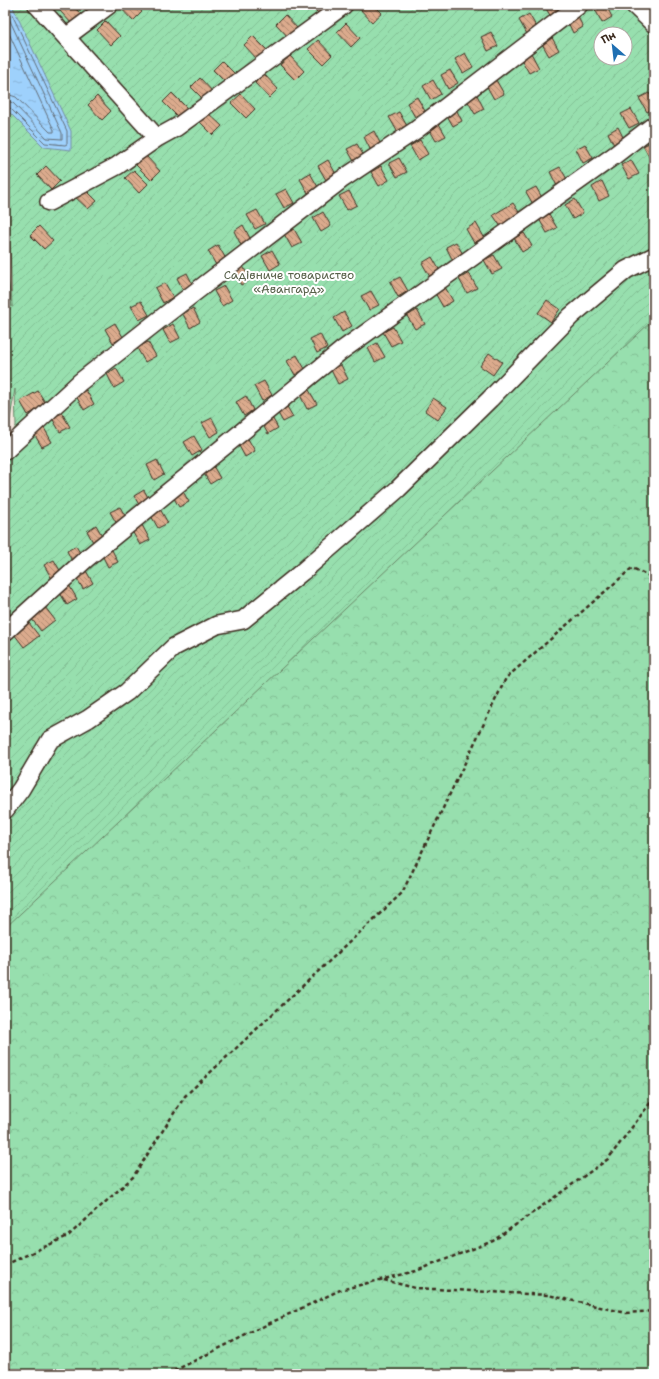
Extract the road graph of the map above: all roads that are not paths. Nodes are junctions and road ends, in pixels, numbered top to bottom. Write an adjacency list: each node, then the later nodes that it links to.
1 (37, 5): 7 (street)
2 (110, 5): 7 (street)
3 (344, 5): 9 (street)
4 (579, 5): 12 (street)
5 (634, 5): 6 (street)
6 (654, 24)
7 (66, 37): 9 (street)
8 (654, 125): 13 (street)
9 (157, 138): 10 (street)
10 (49, 202)
11 (654, 256): 14 (street)
12 (5, 451)
13 (5, 632)
14 (5, 810)

